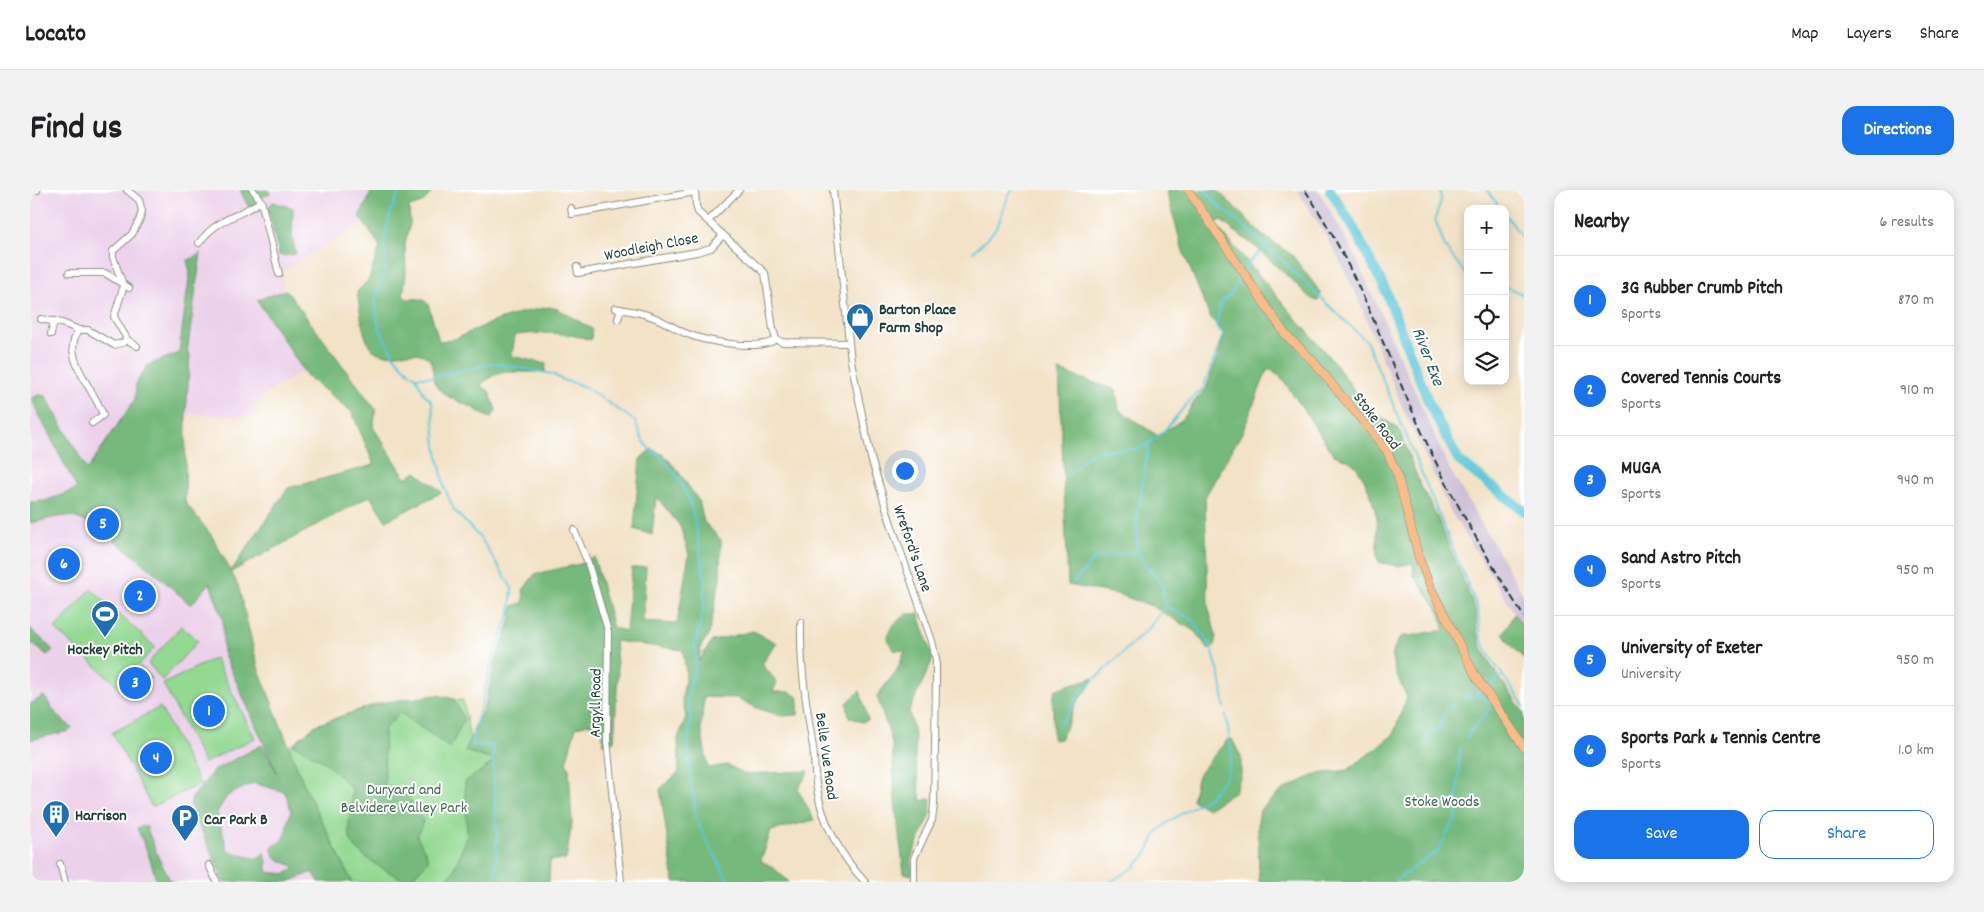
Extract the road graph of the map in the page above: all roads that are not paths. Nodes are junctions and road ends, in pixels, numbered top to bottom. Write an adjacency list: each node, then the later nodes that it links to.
1 (37, 190): 8 (street)
2 (127, 190): 17 (street)
3 (253, 190): 9 (street)
4 (739, 190): 11 (street)
5 (833, 190): 25 (street, Wreford's Lane)
6 (1188, 190): 30 (main road, Stoke Road)
7 (695, 191): 10 (street); 11 (street)
8 (30, 192)
9 (261, 201): 13 (street); 16 (street)
10 (572, 214)
11 (708, 221): 12 (street)
12 (723, 234): 14 (street, Woodleigh Close); 24 (street)
13 (199, 243)
14 (578, 272)
15 (68, 273): 17 (street)
16 (279, 274)
17 (125, 285): 23 (street)
18 (42, 319): 20 (street)
19 (618, 319): 24 (street)
20 (54, 321): 21 (street); 22 (street)
21 (79, 330): 23 (street); 27 (street)
22 (51, 334)
23 (126, 339): 26 (street)
24 (776, 339): 25 (street)
25 (849, 343): 37 (street, Wreford's Lane)
26 (137, 346)
27 (92, 423)
28 (574, 530): 35 (street, Argyll Road)
29 (801, 622): 36 (street, Belle Vue Road)
30 (1524, 747)
31 (60, 864): 33 (street)
32 (209, 865): 34 (street)
33 (64, 882)
34 (217, 882)
35 (621, 882)
36 (865, 882)
37 (914, 882)

